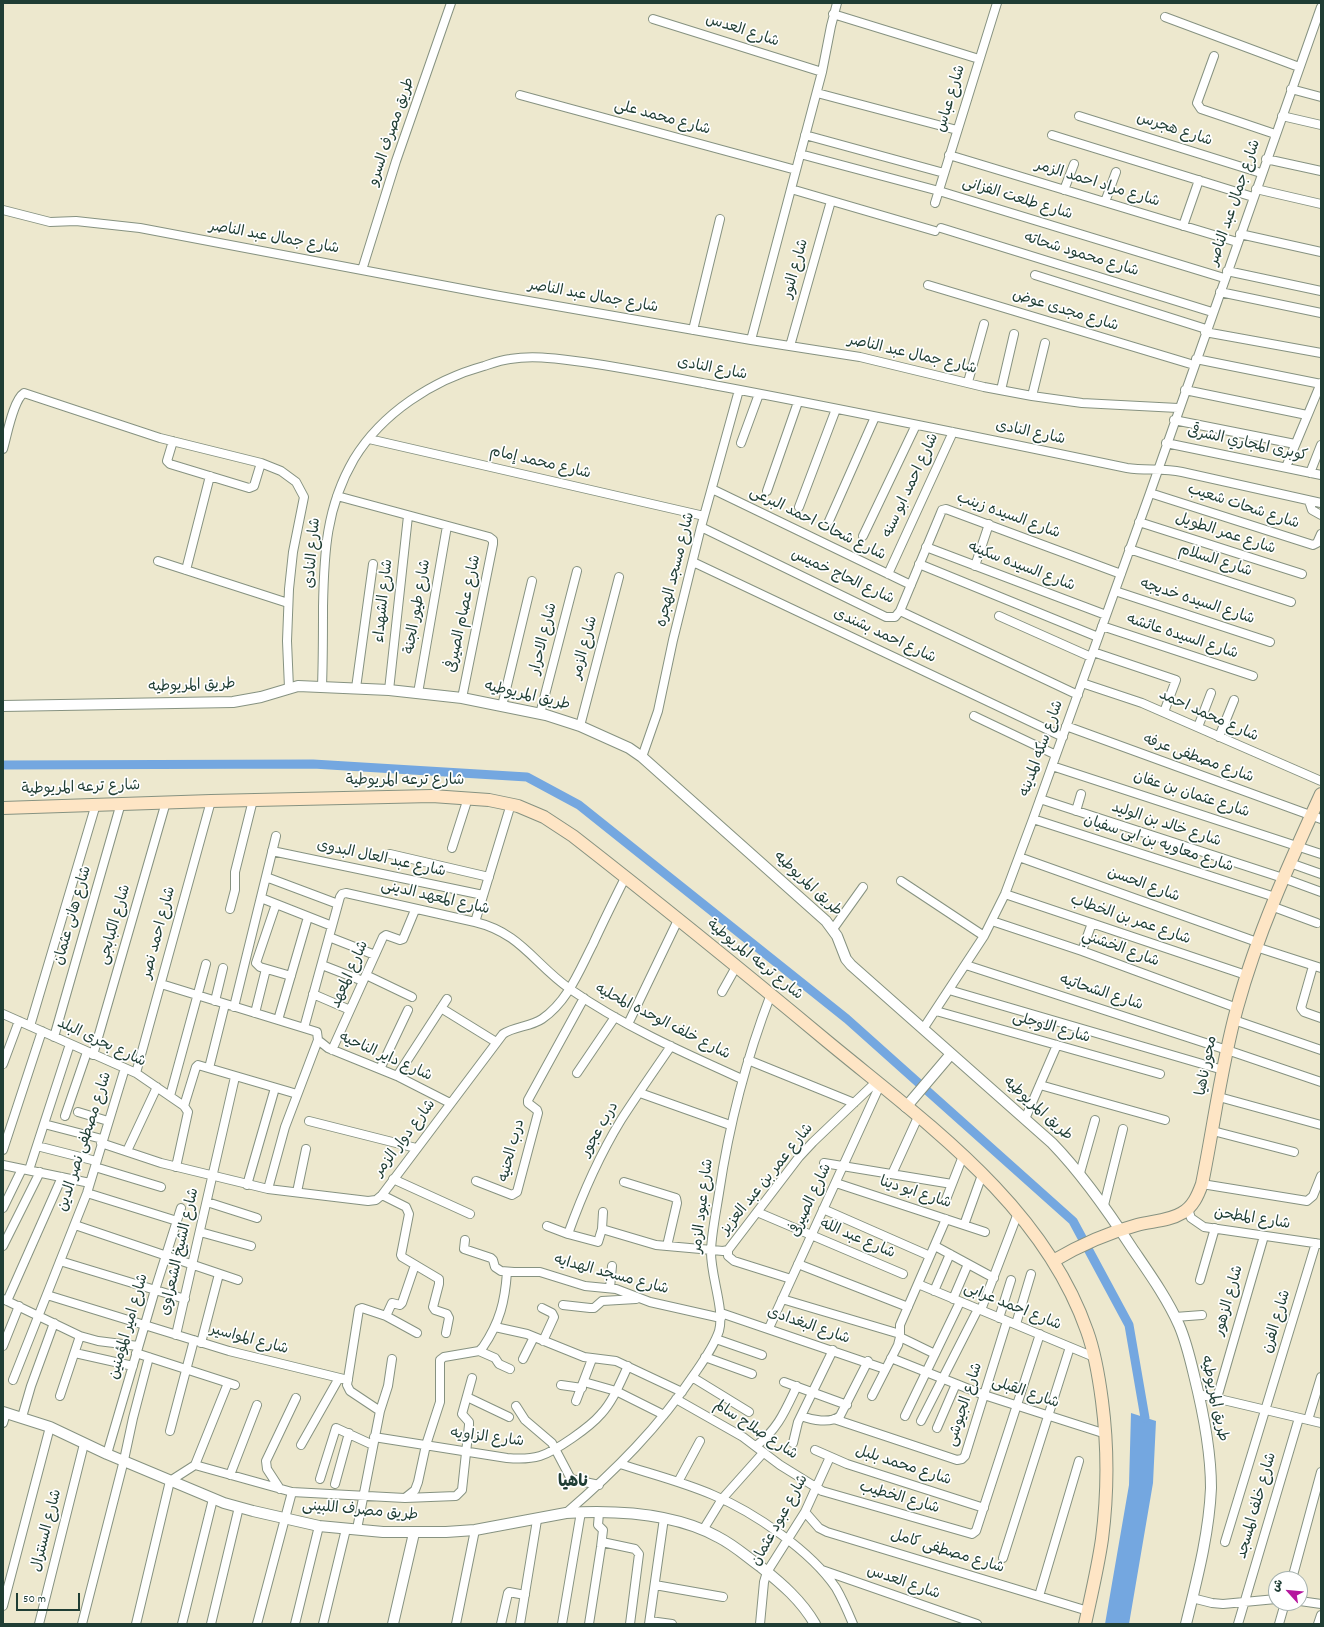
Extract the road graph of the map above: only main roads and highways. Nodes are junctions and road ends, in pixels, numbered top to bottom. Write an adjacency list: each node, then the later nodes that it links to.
1 (1321, 794): 3 (main road, محور ناهيا)
2 (3, 808): 4 (main road, شارع ترعه المريوطية)
3 (1316, 818): 4 (main road, محور ناهيا)
4 (1057, 1258): 5 (main road, شارع ترعه المريوطية)
5 (1085, 1624)

